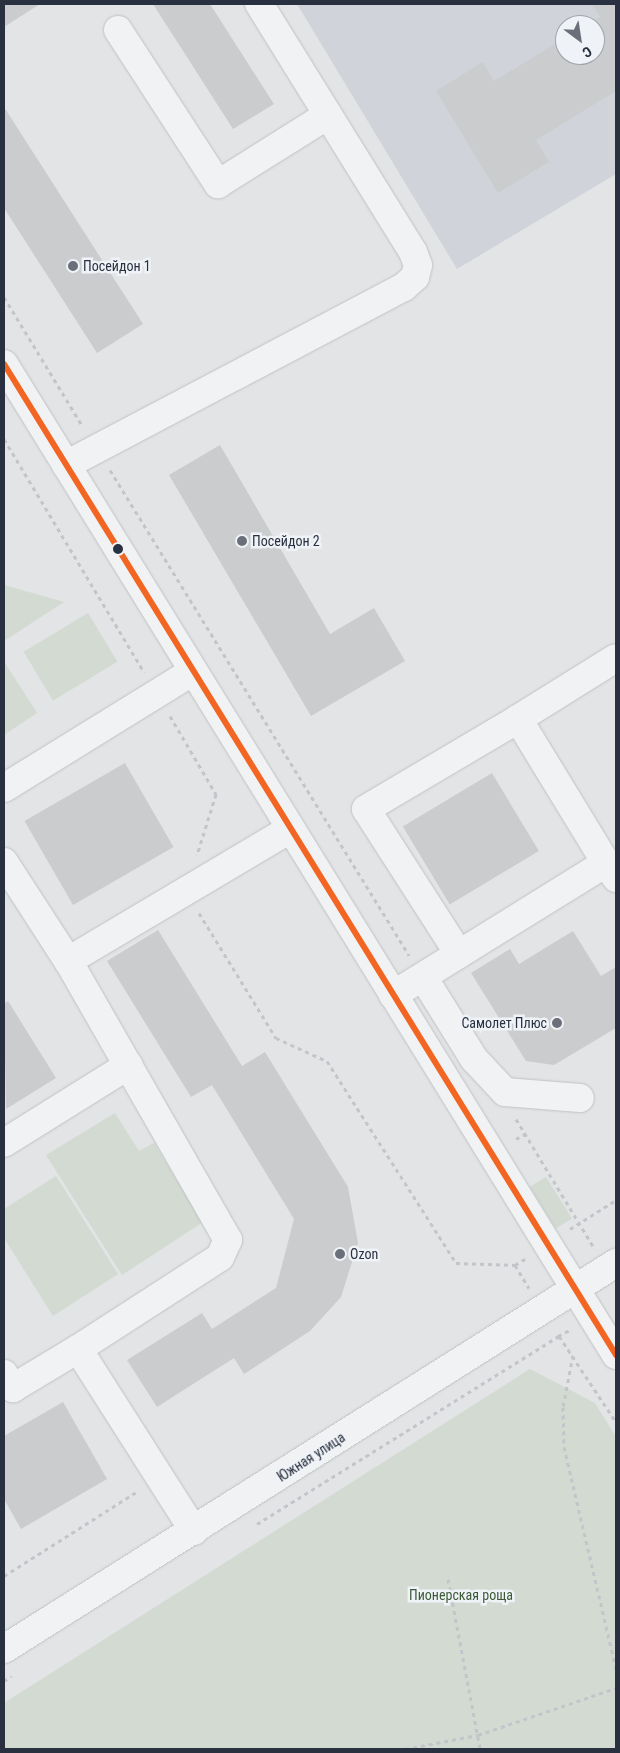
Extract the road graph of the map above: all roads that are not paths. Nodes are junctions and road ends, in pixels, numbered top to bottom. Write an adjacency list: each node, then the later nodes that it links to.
1 (259, 4): 3 (street)
2 (118, 30): 3 (street)
3 (328, 115): 5 (street)
4 (4, 364): 5 (street)
5 (66, 465): 7 (street)
6 (616, 658): 8 (street)
7 (192, 672): 9 (street); 10 (street)
8 (518, 719): 12 (street); 13 (street)
9 (4, 788)
10 (289, 830): 14 (street); 16 (street)
11 (4, 862): 14 (street)
12 (611, 870): 13 (street)
13 (460, 954): 15 (street)
14 (68, 961): 17 (street)
15 (422, 977): 16 (street); 18 (street)
16 (393, 995): 21 (street)
17 (129, 1065): 19 (street); 22 (street)
18 (580, 1098)
19 (4, 1143)
20 (616, 1263): 21 (street, Южная улица)
21 (575, 1289): 23 (street); 25 (street, Южная улица)
22 (78, 1349): 24 (street); 25 (street)
23 (616, 1354)
24 (7, 1385)
25 (194, 1531): 26 (street, Южная улица)
26 (4, 1649)

